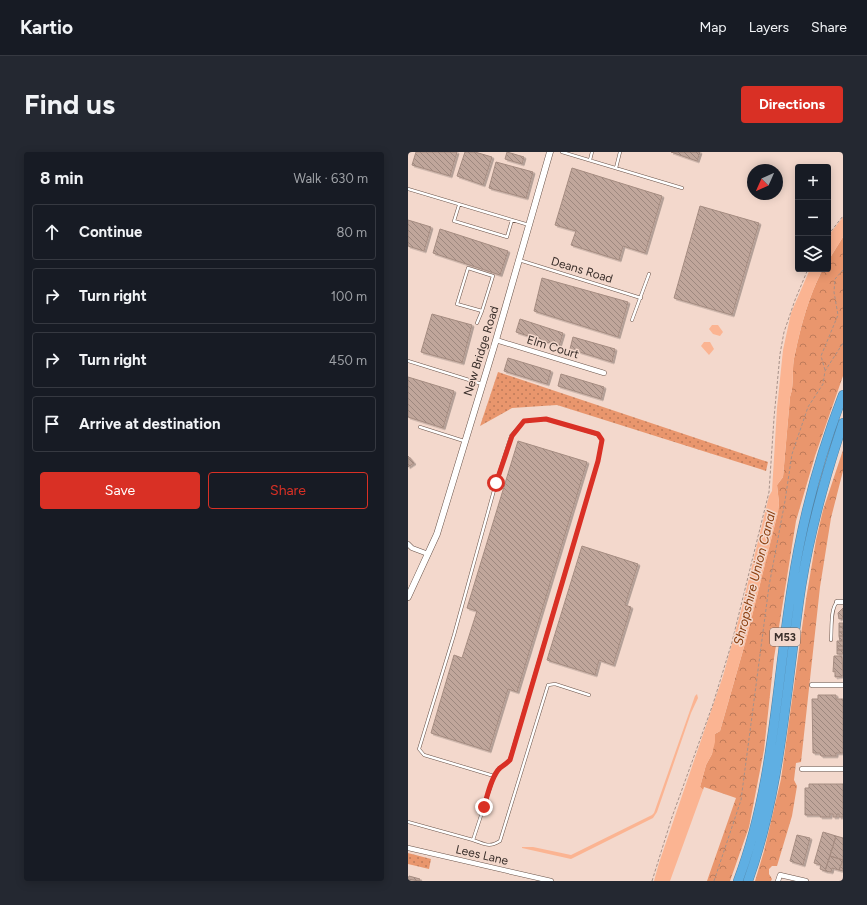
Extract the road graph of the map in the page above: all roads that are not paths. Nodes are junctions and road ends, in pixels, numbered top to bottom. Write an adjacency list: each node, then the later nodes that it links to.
1 (550, 152): 11 (street, New Bridge Road)
2 (562, 152): 5 (lane)
3 (592, 152): 5 (lane)
4 (620, 152): 6 (lane)
5 (590, 160): 6 (lane)
6 (616, 168): 7 (lane)
7 (682, 188)
8 (408, 189): 9 (lane)
9 (459, 205): 10 (lane); 10 (lane)
10 (512, 220): 11 (lane)
11 (529, 225): 12 (street, New Bridge Road)
12 (518, 260): 14 (lane, Deans Road); 18 (street, New Bridge Road)
13 (649, 274): 14 (lane)
14 (641, 298): 16 (lane)
15 (482, 311): 15 (lane); 17 (lane)
16 (632, 320)
17 (477, 323)
18 (496, 340): 20 (street, Elm Court); 21 (street, New Bridge Road)
19 (408, 361): 21 (lane)
20 (604, 373)
21 (482, 384): 25 (street, New Bridge Road)
22 (843, 395): 42 (highway, M53)
23 (843, 423): 43 (highway, M53)
24 (420, 427): 25 (lane)
25 (465, 441): 27 (street, New Bridge Road)
26 (408, 544): 27 (street)
27 (428, 554): 28 (street, New Bridge Road)
28 (408, 596)
29 (836, 602): 30 (street); 31 (lane)
30 (843, 602)
31 (831, 640)
32 (812, 685): 33 (street)
33 (843, 685)
34 (589, 695): 39 (lane)
35 (802, 769): 36 (street)
36 (843, 769)
37 (494, 776): 37 (lane); 39 (lane)
38 (408, 822): 39 (lane)
39 (473, 840)
40 (408, 848): 41 (street, Lees Lane)
41 (551, 881)
42 (738, 881)
43 (748, 881)
44 (778, 881): 45 (street)
45 (806, 881)

